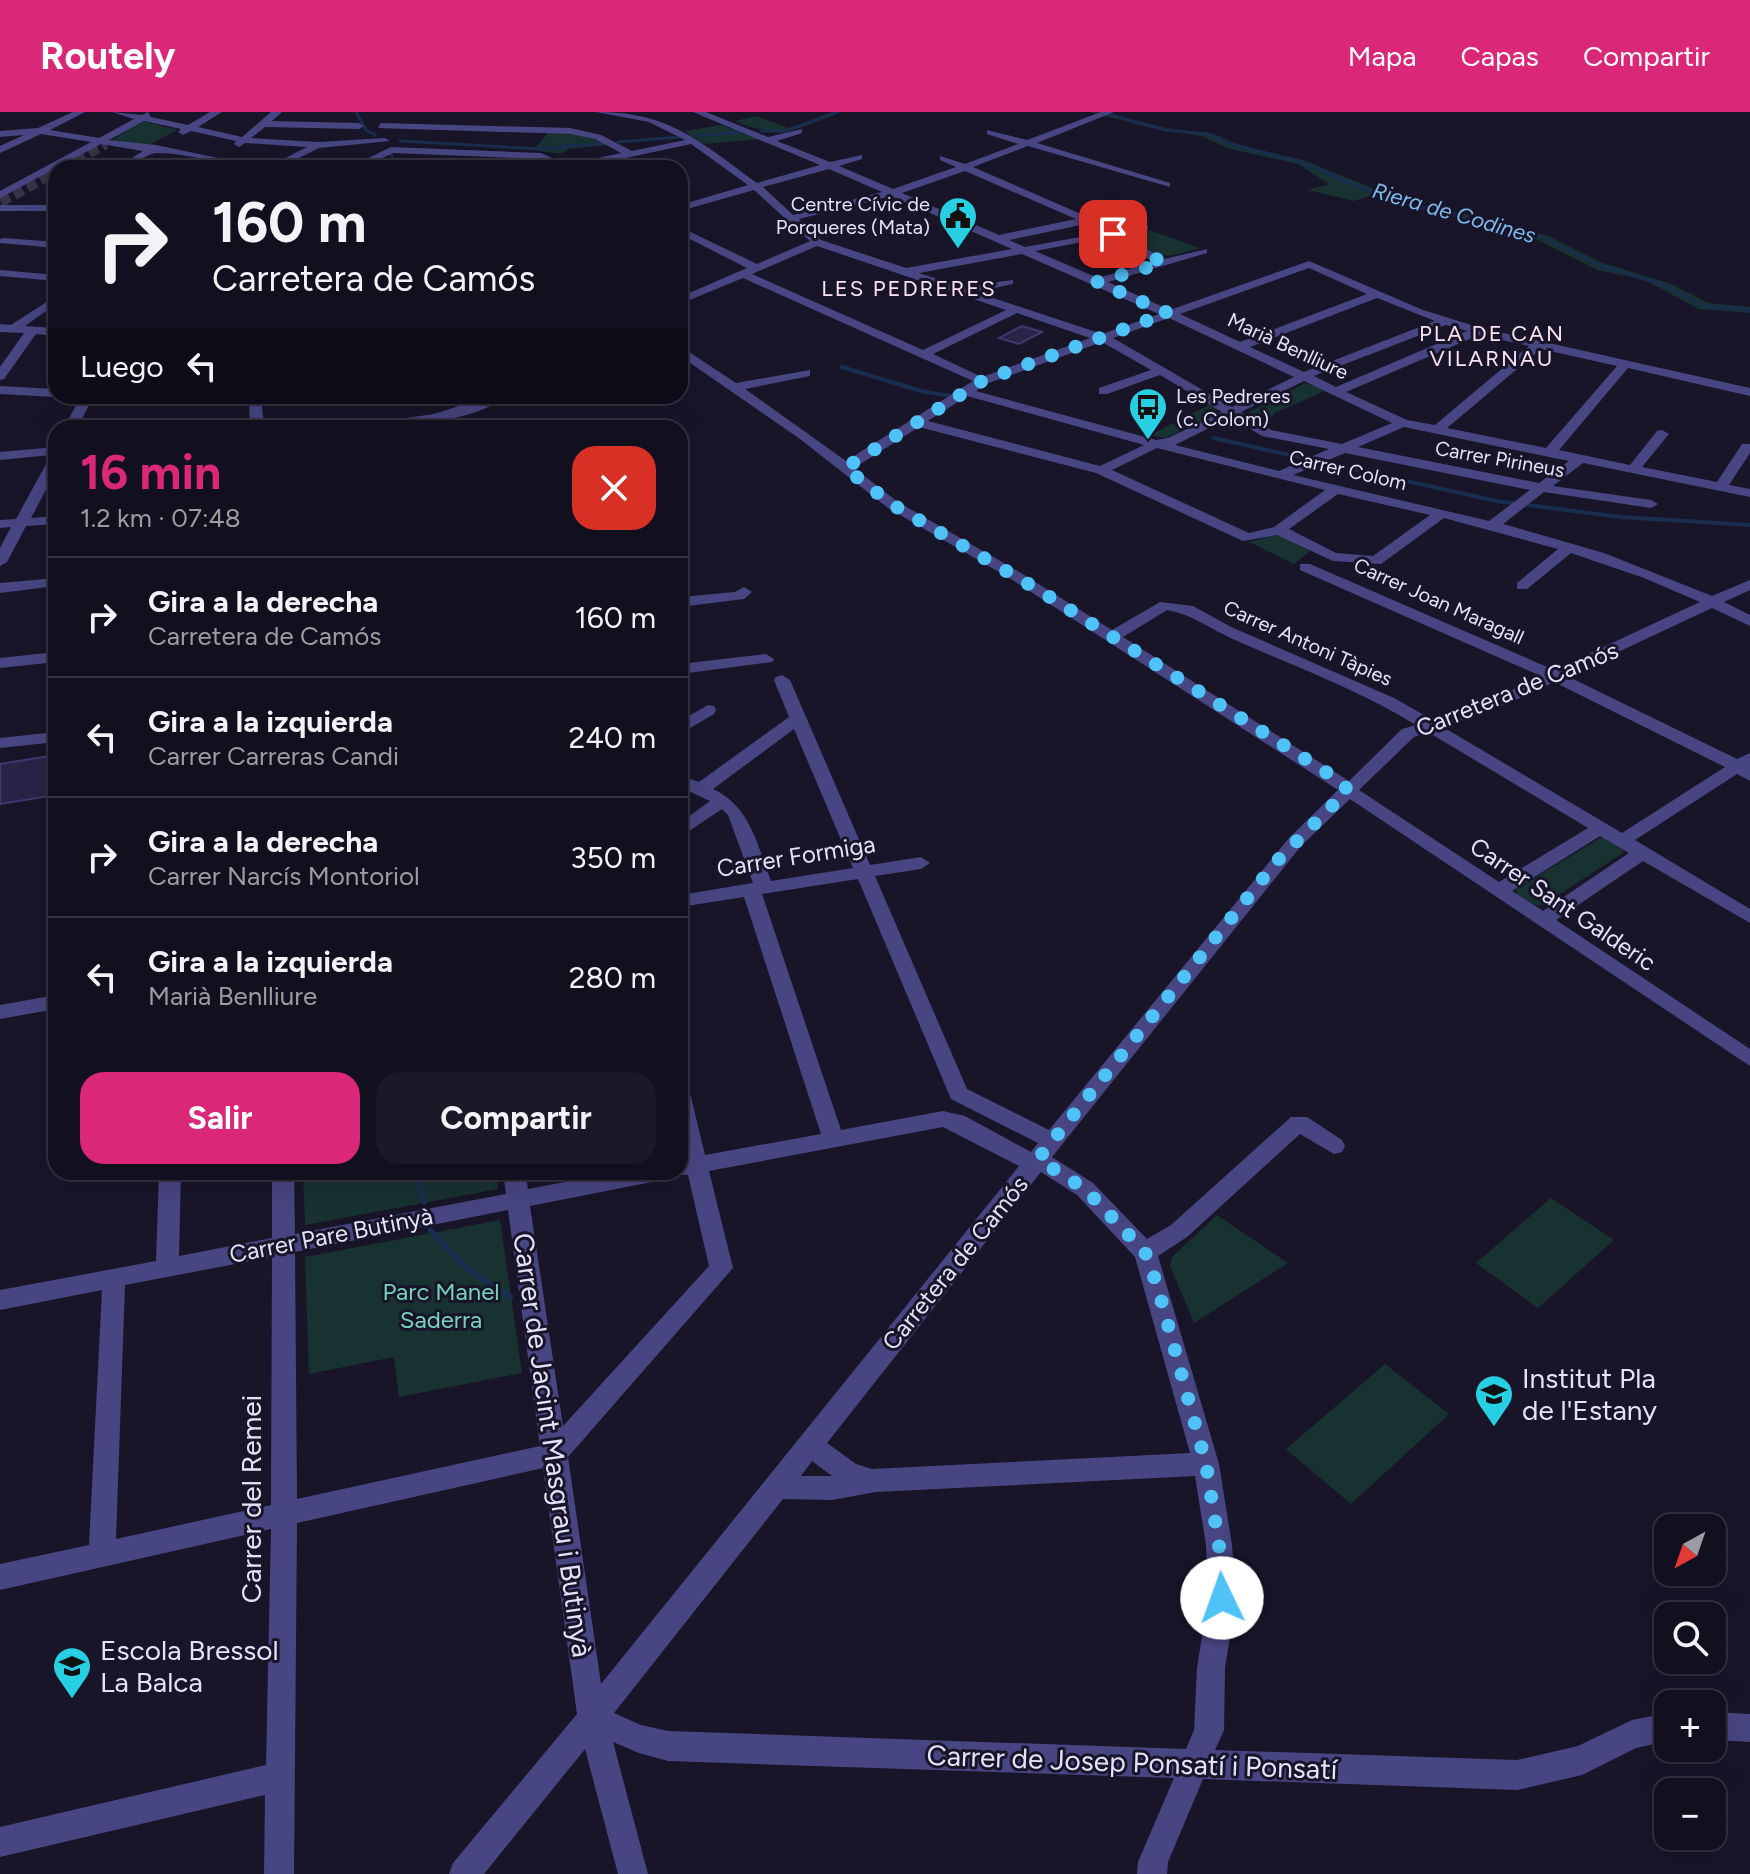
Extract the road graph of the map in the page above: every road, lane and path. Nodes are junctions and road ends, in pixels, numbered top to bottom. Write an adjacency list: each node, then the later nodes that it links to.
1 (80, 112): 13 (street)
2 (117, 112): 9 (street)
3 (152, 112): 9 (street)
4 (217, 112): 12 (street)
5 (277, 112): 10 (street)
6 (603, 112): 19 (street)
7 (698, 112): 17 (street, Marià Benlliure)
8 (1105, 113): 21 (street)
9 (142, 118): 12 (street); 20 (street)
10 (265, 124): 11 (street); 18 (street)
11 (359, 126)
12 (189, 128): 18 (street); 25 (street)
13 (41, 131): 16 (street); 20 (street); 24 (street)
14 (799, 131): 17 (street)
15 (990, 132): 21 (street)
16 (0, 134)
17 (769, 140): 42 (street, Marià Benlliure)
18 (247, 141): 22 (street); 23 (street)
19 (694, 141): 28 (street); 46 (street)
20 (105, 142): 25 (street); 33 (street)
21 (1026, 143): 43 (street); 45 (street)
22 (318, 145): 26 (street); 36 (street)
23 (234, 147)
24 (0, 150)
25 (152, 150): 32 (street); 34 (street)
26 (391, 151): 28 (street); 29 (street); 37 (street); 38 (street)
27 (221, 153): 32 (street)
28 (630, 154): 41 (street)
29 (541, 156): 39 (street); 40 (street)
30 (859, 157): 42 (street)
31 (943, 158): 43 (street)
32 (208, 159): 35 (street)
33 (69, 160)
34 (135, 160)
35 (214, 160)
36 (287, 160)
37 (371, 160)
38 (390, 160)
39 (533, 160)
40 (549, 160)
41 (602, 160)
42 (831, 166): 46 (street); 47 (street, Marià Benlliure)
43 (967, 168): 47 (street); 54 (street)
44 (48, 171): 48 (street)
45 (1166, 185)
46 (758, 188): 49 (street); 53 (street)
47 (893, 193): 53 (street); 58 (street, Marià Benlliure)
48 (0, 195)
49 (688, 206)
50 (48, 207): 51 (street)
51 (0, 208)
52 (1141, 209): 54 (street)
53 (792, 218): 60 (street)
54 (1089, 221): 57 (street); 58 (street)
55 (1144, 228): 57 (street)
56 (688, 234): 65 (street)
57 (1113, 234): 62 (street); 64 (street)
58 (997, 239): 62 (street, Marià Benlliure)
59 (4, 241): 61 (street)
60 (817, 242): 65 (street); 66 (street, Carrer Pirineus)
61 (48, 244)
62 (1022, 251): 66 (street); 71 (street, Marià Benlliure)
63 (1203, 251): 64 (street)
64 (1163, 263): 71 (street)
65 (756, 268): 68 (street)
66 (905, 271): 72 (street, Carrer Pirineus)
67 (0, 273): 69 (street)
68 (743, 274): 74 (street); 86 (street)
69 (48, 277)
70 (1009, 282): 72 (street)
71 (1097, 282): 77 (street, Marià Benlliure)
72 (961, 291): 76 (street, Carrer Pirineus)
73 (1379, 293): 77 (street); 78 (street); 84 (street)
74 (688, 298)
75 (48, 304): 79 (street)
76 (1015, 310): 83 (street, Carrer Pirineus); 86 (street)
77 (1168, 313): 83 (street); 84 (street, Marià Benlliure)
78 (1445, 321): 81 (street); 92 (street)
79 (7, 328): 80 (street)
80 (32, 331): 82 (street); 91 (street)
81 (1478, 331): 85 (street); 97 (street)
82 (48, 332)
83 (1099, 337): 89 (street, Carrer Pirineus); 93 (street)
84 (1241, 346): 92 (street, Marià Benlliure)
85 (1537, 346): 88 (street); 106 (street)
86 (926, 353): 93 (street)
87 (688, 355): 94 (street, Carrer Sant Galderic)
88 (1624, 366): 99 (street); 112 (street)
89 (1160, 371): 96 (street); 102 (street, Carrer Pirineus)
90 (806, 373): 94 (street)
91 (0, 376)
92 (1309, 377): 97 (street, Marià Benlliure); 102 (street)
93 (982, 381): 98 (street)
94 (735, 387): 115 (street, Carrer Sant Galderic)
95 (0, 390): 100 (street)
96 (1103, 391)
97 (1337, 391): 105 (street, Marià Benlliure)
98 (967, 392): 104 (street); 108 (street, Carrer Colom)
99 (1750, 392)
100 (48, 393)
101 (480, 404): 103 (street)
102 (1232, 414): 108 (street); 110 (street, Carrer Pirineus)
103 (411, 420)
104 (919, 423): 115 (street); 117 (street)
105 (1403, 423): 106 (street, Marià Benlliure); 110 (street)
106 (1436, 431): 112 (street, Marià Benlliure)
107 (1662, 434): 116 (street)
108 (1156, 444): 117 (street); 119 (street, Carrer Colom)
109 (1747, 447): 120 (street)
110 (1343, 449): 119 (street); 121 (street, Carrer Pirineus)
111 (48, 452): 113 (street)
112 (1550, 452): 114 (street, Marià Benlliure)
113 (0, 456)
114 (1581, 458): 116 (street, Marià Benlliure); 121 (street)
115 (845, 468): 142 (street, Carrer Sant Galderic)
116 (1634, 469): 120 (street, Marià Benlliure)
117 (1101, 470): 130 (street)
118 (48, 473): 127 (street)
119 (1281, 475): 122 (street, Carrer Colom)
120 (1721, 486): 123 (street, Marià Benlliure)
121 (1542, 488): 124 (street, Carrer Pirineus); 129 (street)
122 (1336, 489): 125 (street, Carrer Colom); 130 (street)
123 (1750, 493)
124 (1651, 504)
125 (1442, 513): 129 (street, Carrer Colom); 132 (street)
126 (48, 520): 127 (street)
127 (21, 522): 128 (street); 133 (street)
128 (0, 524)
129 (1494, 524): 131 (street, Carrer Colom)
130 (1279, 530): 132 (street)
131 (1569, 547): 136 (street); 140 (street, Carrer Colom)
132 (1325, 553): 149 (street, Carrer Joan Maragall)
133 (0, 562)
134 (48, 583): 137 (street)
135 (1750, 584): 140 (street, Carretera de Camós)
136 (1522, 586)
137 (0, 588)
138 (688, 593): 139 (street)
139 (688, 601)
140 (1714, 601): 141 (street, Carrer Colom); 149 (street, Carretera de Camós)
141 (1750, 621)
142 (1111, 637): 154 (street, Carrer Antoni Tàpies); 160 (street, Carrer Sant Galderic)
143 (48, 658): 145 (street)
144 (766, 659): 147 (street)
145 (0, 663)
146 (48, 665): 148 (street)
147 (688, 668)
148 (0, 670)
149 (1556, 676): 154 (street, Carretera de Camós); 157 (street, Carrer Joan Maragall)
150 (782, 680): 152 (street)
151 (708, 710): 153 (street)
152 (798, 718): 159 (street); 167 (street)
153 (688, 724)
154 (1428, 724): 160 (street, Carretera de Camós); 163 (street, Carrer Antoni Tàpies)
155 (48, 738): 156 (street)
156 (0, 743)
157 (1746, 766): 164 (street)
158 (688, 783): 159 (street)
159 (701, 789): 161 (street)
160 (1348, 790): 169 (street, Carrer Sant Galderic); 180 (street, Carretera de Camós)
161 (723, 800): 162 (street); 168 (street)
162 (688, 825)
163 (1600, 828): 164 (street, Carrer Antoni Tàpies); 169 (street)
164 (1621, 841): 165 (street, Carrer Antoni Tàpies)
165 (1642, 853): 171 (street, Carrer Antoni Tàpies); 172 (street)
166 (921, 863): 167 (street, Carrer Formiga)
167 (865, 871): 168 (street, Carrer Formiga); 176 (street)
168 (757, 888): 170 (street, Carrer Formiga); 178 (street)
169 (1498, 891): 172 (street, Carrer Sant Galderic)
170 (688, 900)
171 (1750, 917)
172 (1542, 921): 175 (street, Carrer Sant Galderic)
173 (48, 1003): 174 (street)
174 (0, 1012)
175 (1750, 1059)
176 (974, 1101): 177 (street); 180 (street)
177 (957, 1122): 178 (street); 180 (street)
178 (834, 1140): 181 (street)
179 (1334, 1146): 188 (street)
180 (1042, 1155): 188 (street); 192 (street, Carretera de Camós)
181 (689, 1167): 193 (street)
182 (170, 1180): 189 (street)
183 (283, 1180): 187 (street, Carrer del Remei)
184 (515, 1180): 186 (street, Carrer de Jacint Masgrau i Butinyà)
185 (621, 1180): 186 (street, Carrer Pare Butinyà)
186 (518, 1200): 187 (street, Carrer Pare Butinyà); 193 (street, Carrer de Jacint Masgrau i Butinyà)
187 (284, 1243): 189 (street, Carrer Pare Butinyà); 197 (street, Carrer del Remei)
188 (1145, 1252): 194 (street)
189 (167, 1267): 190 (street, Carrer Pare Butinyà)
190 (114, 1278): 191 (street, Carrer Pare Butinyà); 198 (street)
191 (0, 1300)
192 (810, 1445): 195 (street); 196 (street, Carretera de Camós)
193 (554, 1454): 197 (street); 200 (street, Carrer de Jacint Masgrau i Butinyà)
194 (1206, 1464): 195 (street); 204 (street)
195 (876, 1480): 196 (street)
196 (777, 1487): 200 (street, Carretera de Camós)
197 (284, 1515): 198 (street); 205 (street, Carrer del Remei)
198 (102, 1553): 199 (street)
199 (0, 1577)
200 (592, 1718): 204 (street, Carrer de Josep Ponsatí i Ponsatí); 208 (street, Carretera de Camós); 209 (street, Carrer de Jacint Masgrau i Butinyà)
201 (1726, 1727): 202 (street)
202 (1750, 1728)
203 (1654, 1730): 204 (street, Carrer de Josep Ponsatí i Ponsatí)
204 (1191, 1765): 210 (street)
205 (279, 1777): 206 (street); 207 (street, Carrer del Remei)
206 (0, 1842)
207 (279, 1874)
208 (464, 1874)
209 (633, 1874)
210 (1152, 1874)

